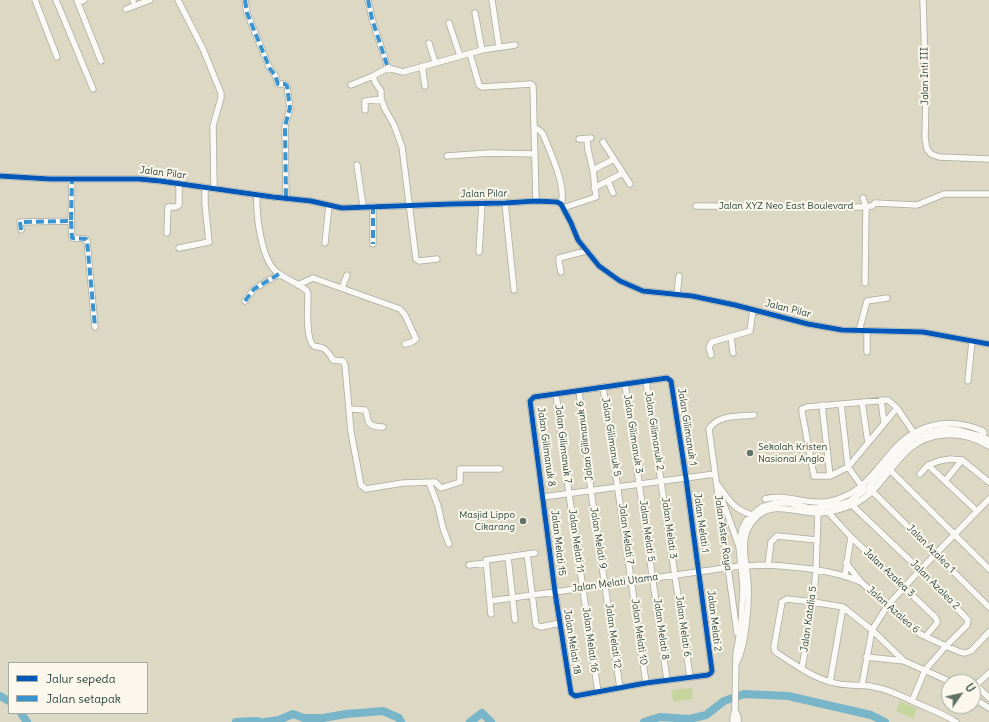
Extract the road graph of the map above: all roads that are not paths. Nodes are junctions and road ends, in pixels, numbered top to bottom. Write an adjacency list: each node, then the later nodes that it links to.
1 (35, 0): 20 (street)
2 (56, 0): 28 (street)
3 (84, 0): 10 (street)
4 (150, 0): 11 (street)
5 (178, 0): 47 (street)
6 (245, 0): 52 (street)
7 (368, 0): 24 (street)
8 (492, 0): 16 (street)
9 (923, 0): 37 (street, Jalan Inti III)
10 (77, 1): 21 (street)
11 (126, 9)
12 (475, 13): 17 (street)
13 (450, 23): 19 (street)
14 (429, 43): 22 (street)
15 (515, 45): 16 (street)
16 (499, 47): 17 (street)
17 (482, 50): 18 (street)
18 (470, 54): 19 (street); 31 (street)
19 (460, 56): 22 (street)
20 (57, 57)
21 (101, 61)
22 (435, 62): 23 (street)
23 (422, 66): 24 (street); 27 (street)
24 (388, 68): 25 (street)
25 (373, 76): 26 (street); 29 (street)
26 (351, 85)
27 (425, 86)
28 (93, 89)
29 (381, 99): 30 (street); 58 (street)
30 (365, 110)
31 (534, 127): 34 (street); 61 (street)
32 (579, 140): 39 (street)
33 (604, 142): 36 (street)
34 (535, 154): 35 (street); 54 (street)
35 (447, 156)
36 (614, 159): 39 (street); 40 (street)
37 (989, 159)
38 (357, 165): 59 (street)
39 (596, 168): 48 (street)
40 (623, 173): 43 (street); 45 (street)
41 (0, 176): 42 (street, Jalan Pilar)
42 (72, 180): 44 (street, Jalan Pilar); 64 (street)
43 (608, 181): 48 (street); 49 (street)
44 (179, 184): 46 (street, Jalan Pilar); 66 (street)
45 (630, 184)
46 (205, 188): 47 (street, Jalan Pilar); 69 (street)
47 (214, 188): 51 (street, Jalan Pilar)
48 (594, 188): 61 (street)
49 (613, 193)
50 (989, 194): 63 (street, Jalan XYZ Neo East Boulevard)
51 (257, 195): 52 (street, Jalan Pilar); 74 (street)
52 (286, 198): 57 (street, Jalan Pilar)
53 (863, 198): 63 (street)
54 (536, 201): 56 (street, Jalan Pilar); 61 (street, Jalan Pilar)
55 (482, 203): 56 (street, Jalan Pilar); 58 (street, Jalan Pilar); 71 (street)
56 (505, 203): 80 (street)
57 (329, 205): 59 (street, Jalan Pilar); 67 (street)
58 (409, 205): 60 (street, Jalan Pilar); 72 (street)
59 (363, 206): 60 (street, Jalan Pilar)
60 (373, 206): 68 (street)
61 (562, 206): 70 (street, Jalan Pilar)
62 (696, 206): 63 (street, Jalan XYZ Neo East Boulevard)
63 (866, 207): 77 (street)
64 (71, 221): 65 (street); 85 (street)
65 (21, 230)
66 (167, 233)
67 (325, 243)
68 (373, 244)
69 (179, 248)
70 (586, 251): 73 (street); 81 (street, Jalan Pilar)
71 (479, 252)
72 (437, 259)
73 (561, 272)
74 (279, 274): 78 (street); 83 (street)
75 (347, 275): 79 (street)
76 (679, 276): 81 (street)
77 (865, 283)
78 (298, 285): 79 (street); 106 (street)
79 (342, 288): 90 (street)
80 (514, 290)
81 (677, 295): 84 (street, Jalan Pilar)
82 (887, 298): 86 (street)
83 (245, 301)
84 (753, 310): 86 (street, Jalan Pilar); 88 (street)
85 (95, 327)
86 (859, 331): 87 (street, Jalan Pilar)
87 (867, 331): 89 (street, Jalan Pilar); 92 (street)
88 (732, 337): 93 (street); 94 (street)
89 (972, 341): 91 (street, Jalan Pilar); 96 (street)
90 (405, 344)
91 (989, 344)
92 (867, 352)
93 (733, 353)
94 (711, 355)
95 (646, 381): 97 (street); 122 (street, Jalan Gilimanuk 1); 123 (street, Jalan Gilimanuk 2)
96 (968, 381)
97 (625, 384): 98 (street); 127 (street, Jalan Gilimanuk 3)
98 (604, 387): 99 (street); 129 (street, Jalan Gilimanuk 5)
99 (579, 391): 100 (street); 131 (street, Jalan Gilimanuk 6)
100 (556, 394): 133 (street, Jalan Gilimanuk 7); 134 (street, Jalan Gilimanuk 8)
101 (881, 400): 102 (street); 105 (street); 108 (street)
102 (862, 402): 103 (street); 112 (street)
103 (841, 404): 104 (street); 116 (street)
104 (822, 405): 121 (street); 121 (street)
105 (897, 408): 108 (street); 110 (street)
106 (349, 409): 109 (street); 125 (street)
107 (754, 415): 119 (street, Jalan Aster Raya)
108 (884, 422): 112 (street)
109 (382, 427)
110 (916, 437): 111 (street); 113 (street); 118 (street); 130 (street)
111 (989, 440)
112 (868, 442): 116 (street)
113 (989, 446)
114 (962, 460): 115 (street); 124 (street); 126 (street)
115 (928, 465): 120 (street); 124 (street)
116 (848, 467): 121 (street); 130 (street)
117 (500, 469): 125 (street)
118 (890, 470): 132 (street); 142 (street)
119 (715, 474): 122 (street); 128 (street, Jalan Aster Raya)
120 (920, 474)
121 (830, 476)
122 (686, 478): 123 (street); 160 (street, Jalan Melati 1)
123 (662, 481): 127 (street); 161 (street, Jalan Melati 3)
124 (945, 481): 140 (street)
125 (429, 482): 145 (street)
126 (989, 482)
127 (640, 484): 129 (street); 163 (street, Jalan Melati 5)
128 (717, 484): 141 (street); 146 (street); 156 (street, Jalan Aster Raya)
129 (619, 487): 131 (street); 164 (street, Jalan Melati 7)
130 (864, 488): 138 (street)
131 (591, 491): 133 (street); 166 (street, Jalan Melati 9)
132 (872, 491): 137 (street); 149 (street, Jalan Azalea 1)
133 (569, 494): 134 (street); 168 (street, Jalan Melati 11)
134 (543, 497): 169 (street, Jalan Melati 15)
135 (989, 499): 140 (street)
136 (770, 504): 138 (street); 138 (street); 141 (street)
137 (852, 505): 139 (street); 159 (street, Jalan Azalea 2)
138 (818, 508): 139 (street); 144 (street, Jalan Katalia 5); 155 (street)
139 (828, 512): 143 (street, Jalan Azalea 3)
140 (977, 512): 142 (street)
141 (752, 515): 146 (street)
142 (954, 535): 149 (street); 157 (street)
143 (851, 537): 152 (street); 167 (street, Jalan Azalea 3)
144 (817, 540): 154 (street); 158 (street, Jalan Katalia 5)
145 (449, 544)
146 (739, 546): 155 (street)
147 (535, 553): 148 (street)
148 (527, 554): 150 (street); 170 (street)
149 (936, 554): 159 (street); 176 (street, Jalan Azalea 1)
150 (508, 557): 151 (street); 171 (street)
151 (486, 561): 153 (street); 172 (street)
152 (846, 563): 162 (street); 165 (street, Jalan Azalea 6)
153 (469, 565)
154 (768, 565): 155 (street, Jalan Melati Utama); 158 (street, Jalan Azalea 6)
155 (743, 566): 156 (street, Jalan Melati Utama); 183 (street, Jalan Aster Raya); 187 (street, Jalan Aster Raya)
156 (728, 567): 160 (street, Jalan Melati Utama); 183 (street, Jalan Aster Raya)
157 (989, 569)
158 (816, 570): 162 (street, Jalan Azalea 6); 173 (street, Jalan Katalia 5)
159 (920, 570): 167 (street); 184 (street, Jalan Azalea 2)
160 (699, 571): 161 (street, Jalan Melati Utama); 190 (street, Jalan Melati 2)
161 (676, 575): 163 (street, Jalan Melati Utama); 190 (street, Jalan Melati 6)
162 (845, 575): 165 (street, Jalan Azalea 6)
163 (654, 578): 164 (street, Jalan Melati Utama); 192 (street, Jalan Melati 8)
164 (632, 581): 166 (street, Jalan Melati Utama); 194 (street, Jalan Melati 10)
165 (861, 582): 174 (street, Jalan Azalea 6)
166 (605, 584): 168 (street, Jalan Melati Utama); 196 (street, Jalan Melati 12)
167 (905, 587): 174 (street); 182 (street, Jalan Azalea 3)
168 (582, 588): 169 (street, Jalan Melati Utama); 198 (street, Jalan Melati 16)
169 (555, 592): 170 (street, Jalan Melati Utama); 179 (street, Jalan Melati 18)
170 (532, 595): 171 (street, Jalan Melati Utama); 179 (street)
171 (512, 598): 172 (street, Jalan Melati Utama); 178 (street)
172 (490, 601): 177 (street)
173 (813, 602): 175 (street); 188 (street, Jalan Katalia 5); 188 (street)
174 (888, 605): 180 (street); 182 (street, Jalan Azalea 6)
175 (843, 607): 180 (street); 193 (street)
176 (989, 607)
177 (491, 614)
178 (514, 620)
179 (560, 623): 198 (street, Jalan Melati 18)
180 (872, 630): 185 (street); 186 (street)
181 (989, 632): 184 (street)
182 (926, 636): 184 (street, Jalan Azalea 6)
183 (738, 637): 187 (street, Jalan Aster Raya)
184 (946, 646): 189 (street, Jalan Azalea 2)
185 (866, 657): 186 (street); 195 (street)
186 (904, 661): 189 (street)
187 (737, 662): 201 (street)
188 (802, 668): 193 (street)
189 (925, 670): 191 (street); 200 (street, Jalan Azalea 2)
190 (690, 677): 192 (street)
191 (941, 677)
192 (667, 680): 194 (street)
193 (830, 682): 195 (street)
194 (646, 683): 196 (street)
195 (862, 685): 200 (street)
196 (620, 688): 198 (street)
197 (981, 691): 199 (street)
198 (598, 692)
199 (989, 698)
200 (912, 701): 204 (street)
201 (735, 707): 202 (street); 203 (street)
202 (733, 722)
203 (738, 722)
204 (956, 722)

